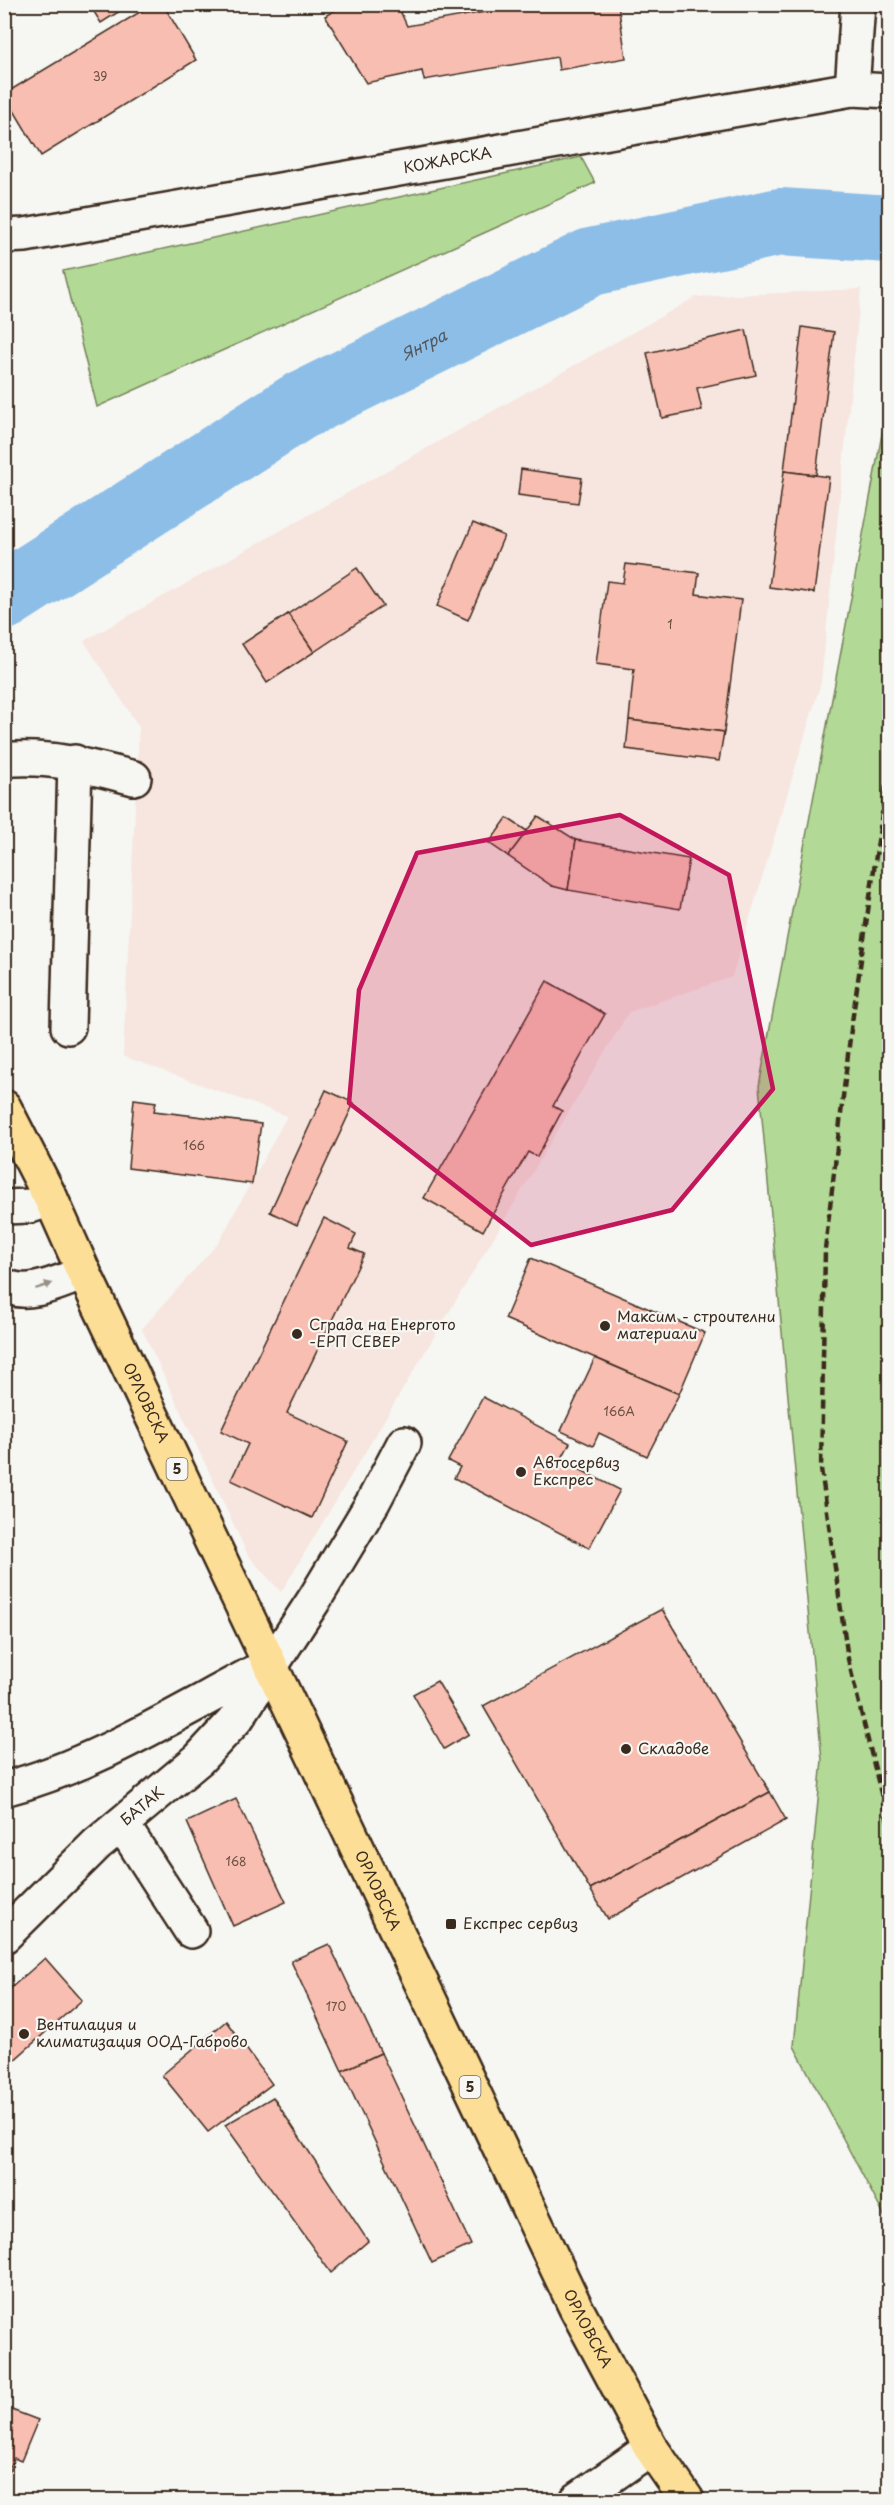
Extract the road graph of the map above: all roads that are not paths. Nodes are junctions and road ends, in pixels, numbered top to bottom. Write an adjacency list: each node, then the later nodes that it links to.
1 (858, 4): 2 (street)
2 (852, 89): 3 (street, КОЖАРСКА); 4 (street, КОЖАРСКА)
3 (890, 91)
4 (4, 236)
5 (4, 760): 6 (street)
6 (75, 762): 7 (street); 8 (street)
7 (134, 778)
8 (68, 1027)
9 (4, 1107): 10 (main road, 5)
10 (51, 1199): 11 (street); 12 (main road, ОРЛОВСКА / 5)
11 (4, 1207)
12 (84, 1273): 13 (street, one-way to 12); 15 (main road, ОРЛОВСКА / 5)
13 (4, 1285)
14 (404, 1443): 15 (street, БАТАК)
15 (269, 1665): 16 (street); 17 (street, БАТАК); 20 (main road, ОРЛОВСКА / 5)
16 (4, 1788)
17 (122, 1824): 18 (street); 19 (street, БАТАК)
18 (191, 1931)
19 (4, 1936)
20 (651, 2448): 21 (street); 22 (main road, ОРЛОВСКА / 5)
21 (577, 2500)
22 (687, 2500)

